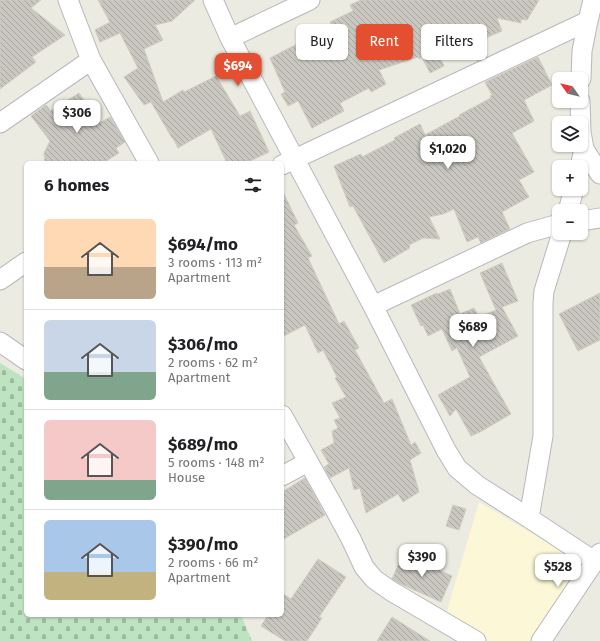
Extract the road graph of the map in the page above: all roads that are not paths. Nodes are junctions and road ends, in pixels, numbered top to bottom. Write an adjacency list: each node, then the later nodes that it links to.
1 (68, 0): 7 (street)
2 (212, 0): 6 (street)
3 (310, 0): 6 (street)
4 (593, 0): 5 (street)
5 (588, 21): 8 (street); 13 (street)
6 (230, 38): 13 (street)
7 (91, 60): 10 (street); 12 (street)
8 (581, 72)
9 (580, 108): 11 (street)
10 (0, 123)
11 (582, 158): 14 (street)
12 (148, 161)
13 (288, 162): 21 (street)
14 (600, 174)
15 (600, 218): 16 (street)
16 (588, 220)
17 (552, 226): 21 (street)
18 (560, 240): 27 (street)
19 (24, 263): 20 (street)
20 (0, 280)
21 (372, 306): 27 (street)
22 (0, 342): 23 (street)
23 (24, 359)
24 (284, 419): 25 (street)
25 (308, 462): 26 (street); 29 (street)
26 (284, 475)
27 (529, 518): 28 (street)
28 (597, 557): 30 (street)
29 (476, 641)
30 (541, 641)

